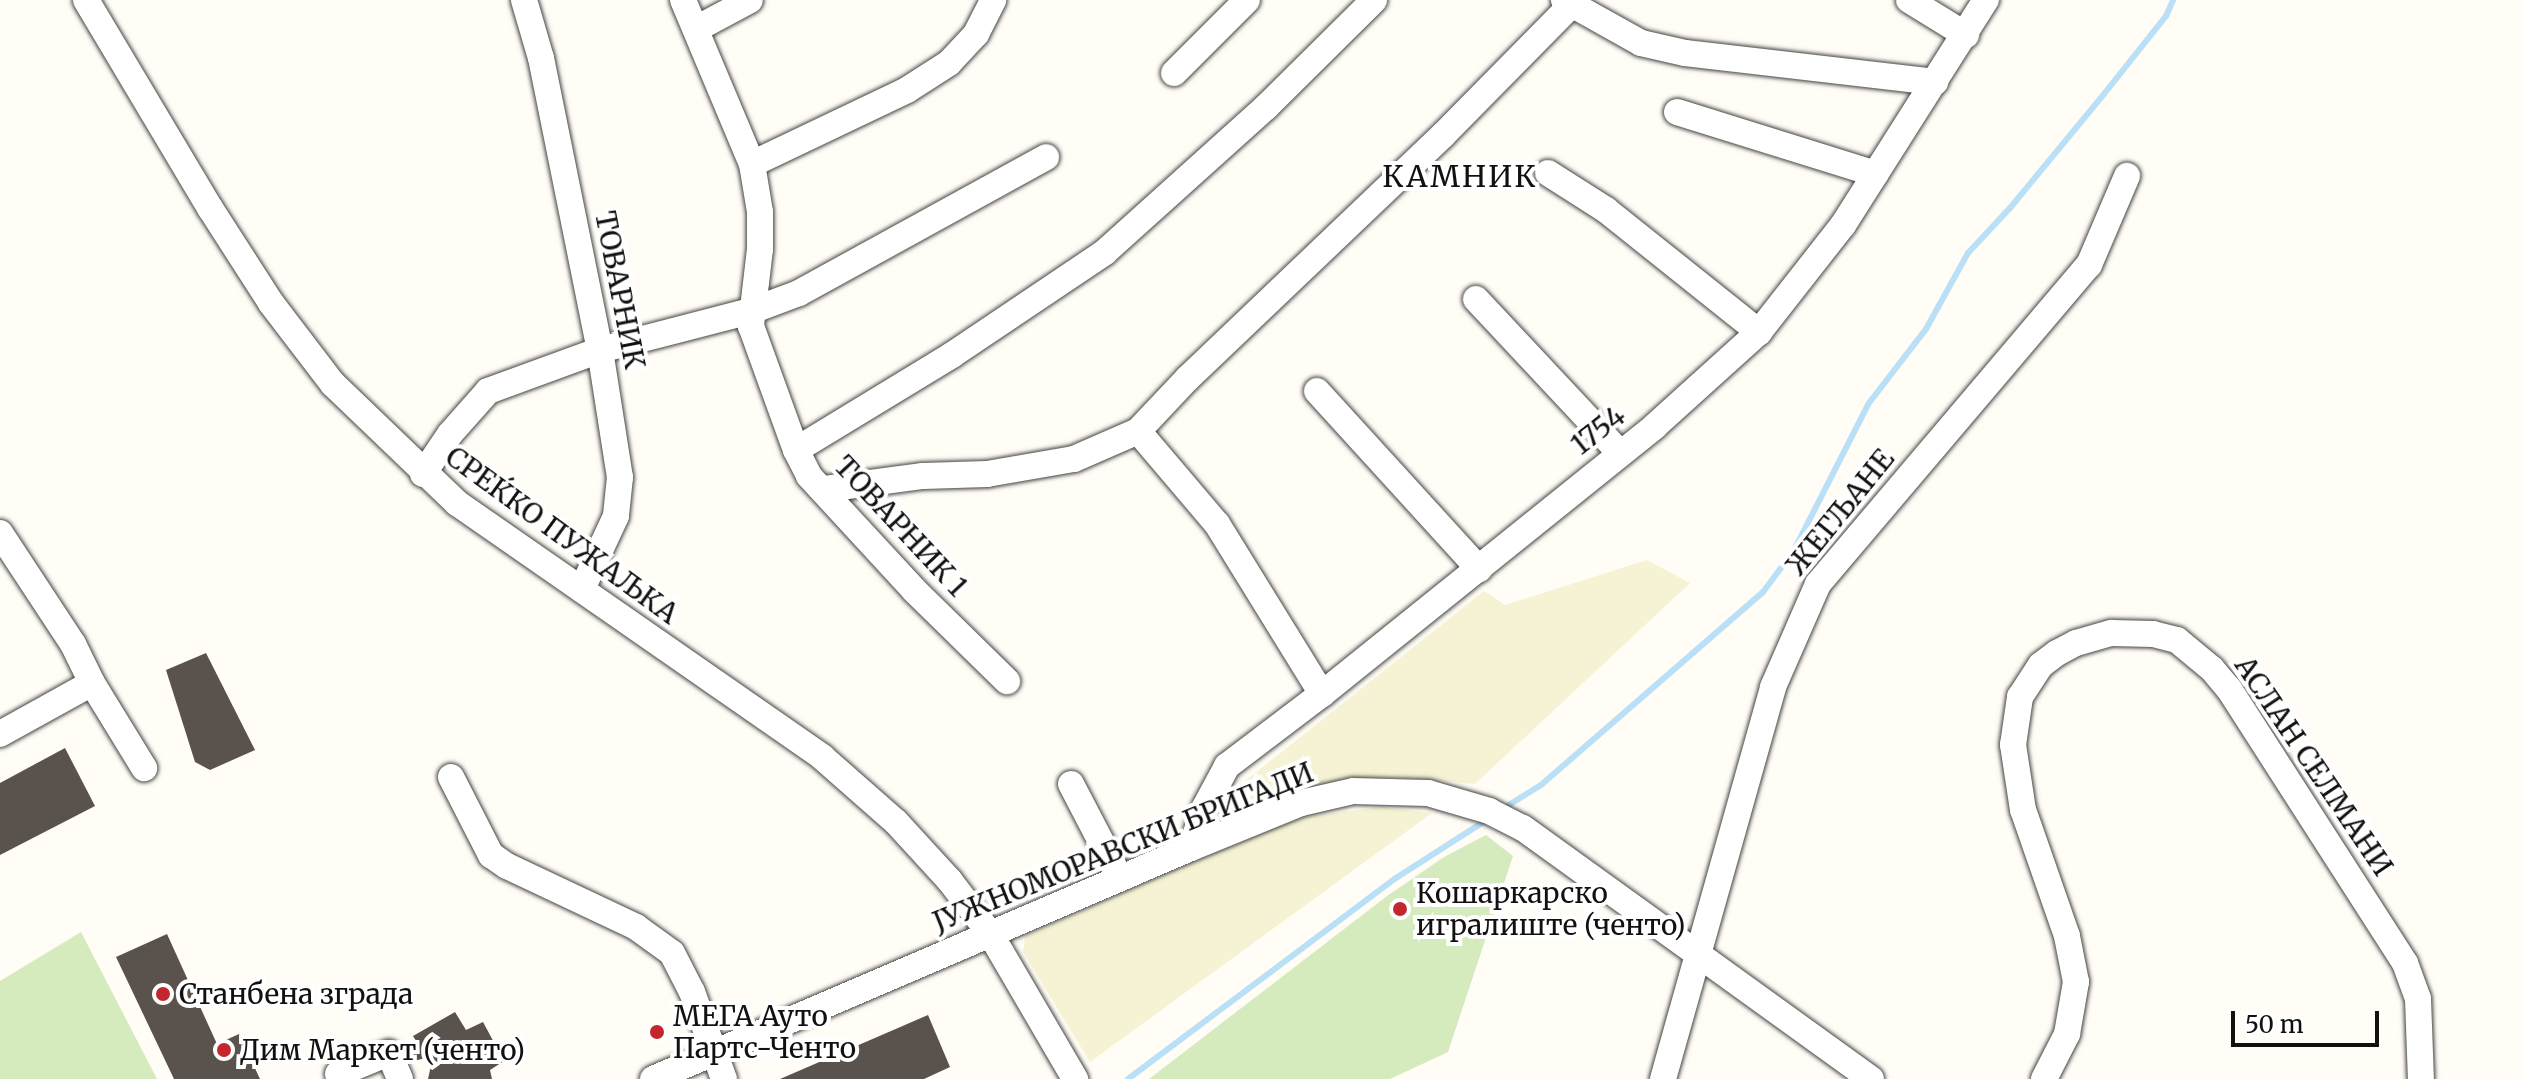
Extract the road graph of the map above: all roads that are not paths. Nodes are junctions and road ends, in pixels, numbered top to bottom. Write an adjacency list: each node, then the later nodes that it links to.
1 (86, 0): 29 (street, СРЕЌКО ПУЖАЉКА)
2 (524, 0): 24 (street, ТОВАРНИК)
3 (683, 0): 11 (street, ТОВАРНИК 1)
4 (750, 0): 11 (street)
5 (993, 0): 17 (street)
6 (1247, 0): 13 (street)
7 (1374, 0): 27 (street)
8 (1909, 0): 12 (street)
9 (1986, 0): 12 (street, 1754)
10 (1567, 2): 14 (street); 26 (street)
11 (696, 29): 17 (street, ТОВАРНИК 1)
12 (1966, 35): 14 (street, 1754)
13 (1174, 73)
14 (1935, 82): 19 (street, 1754)
15 (1677, 112): 19 (street)
16 (1046, 157): 22 (street)
17 (752, 164): 22 (street, ТОВАРНИК 1)
18 (1548, 173): 23 (street)
19 (1876, 174): 23 (street, 1754)
20 (2127, 176): 44 (street, ЖЕГЉАНЕ)
21 (1476, 299): 28 (street)
22 (751, 311): 24 (street); 27 (street, ТОВАРНИК 1)
23 (1759, 332): 28 (street, 1754)
24 (600, 350): 29 (street); 33 (street, ТОВАРНИК)
25 (1317, 391): 32 (street)
26 (1138, 431): 30 (street); 36 (street)
27 (796, 450): 30 (street, ТОВАРНИК 1)
28 (1620, 453): 32 (street, 1754)
29 (423, 474): 33 (street, СРЕЌКО ПУЖАЉКА)
30 (825, 489): 34 (street, ТОВАРНИК 1)
31 (0, 533): 35 (street)
32 (1479, 569): 36 (street, 1754)
33 (582, 589): 43 (street, СРЕЌКО ПУЖАЉКА)
34 (1007, 681)
35 (92, 683): 37 (street); 38 (street)
36 (1322, 694): 41 (street, 1754)
37 (0, 734)
38 (144, 768)
39 (451, 777): 45 (street)
40 (1071, 784): 42 (street)
41 (1191, 848): 42 (street, ЈУЖНОМОРАВСКИ БРИГАДИ); 44 (street, ЈУЖНОМОРАВСКИ БРИГАДИ)
42 (1120, 878): 43 (street, ЈУЖНОМОРАВСКИ БРИГАДИ)
43 (991, 935): 45 (street, ЈУЖНОМОРАВСКИ БРИГАДИ); 46 (street, СРЕЌКО ПУЖАЉКА)
44 (1697, 954): 51 (street, ЖЕГЉАНЕ); 52 (street, ЈУЖНОМОРАВСКИ БРИГАДИ)
45 (714, 1053): 49 (street, ЈУЖНОМОРАВСКИ БРИГАДИ); 50 (street)
46 (1071, 1069)
47 (338, 1074): 48 (street)
48 (400, 1079)
49 (653, 1079)
50 (724, 1079)
51 (1663, 1079)
52 (1871, 1079)
53 (2044, 1079): 54 (street, АСЛАН СЕЛМАНИ)
54 (2421, 1079)

